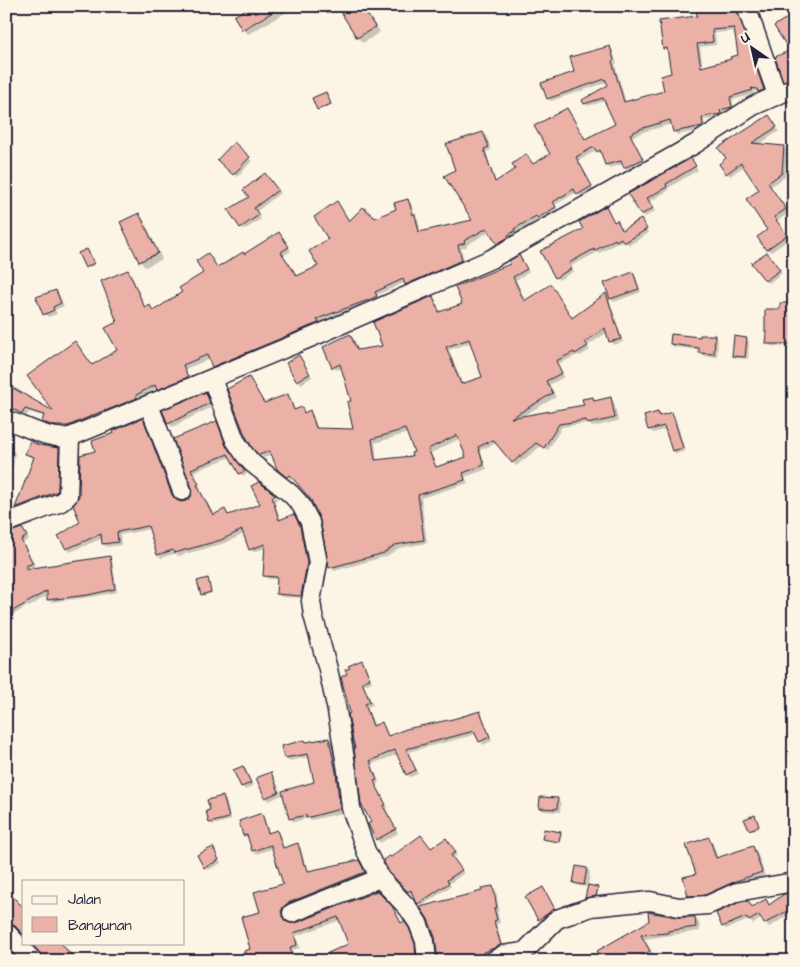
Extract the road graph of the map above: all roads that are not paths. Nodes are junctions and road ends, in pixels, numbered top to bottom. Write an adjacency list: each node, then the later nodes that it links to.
1 (746, 6): 3 (street)
2 (794, 88): 3 (street)
3 (777, 95): 4 (street)
4 (212, 379): 5 (street); 10 (street)
5 (149, 405): 7 (street); 8 (street)
6 (6, 420): 7 (street)
7 (70, 437): 9 (street)
8 (182, 492)
9 (6, 523)
10 (380, 878): 12 (street); 16 (street)
11 (794, 882): 17 (street)
12 (292, 913)
13 (6, 932): 14 (street)
14 (12, 951): 15 (street)
15 (33, 961)
16 (427, 961)
17 (492, 961)

